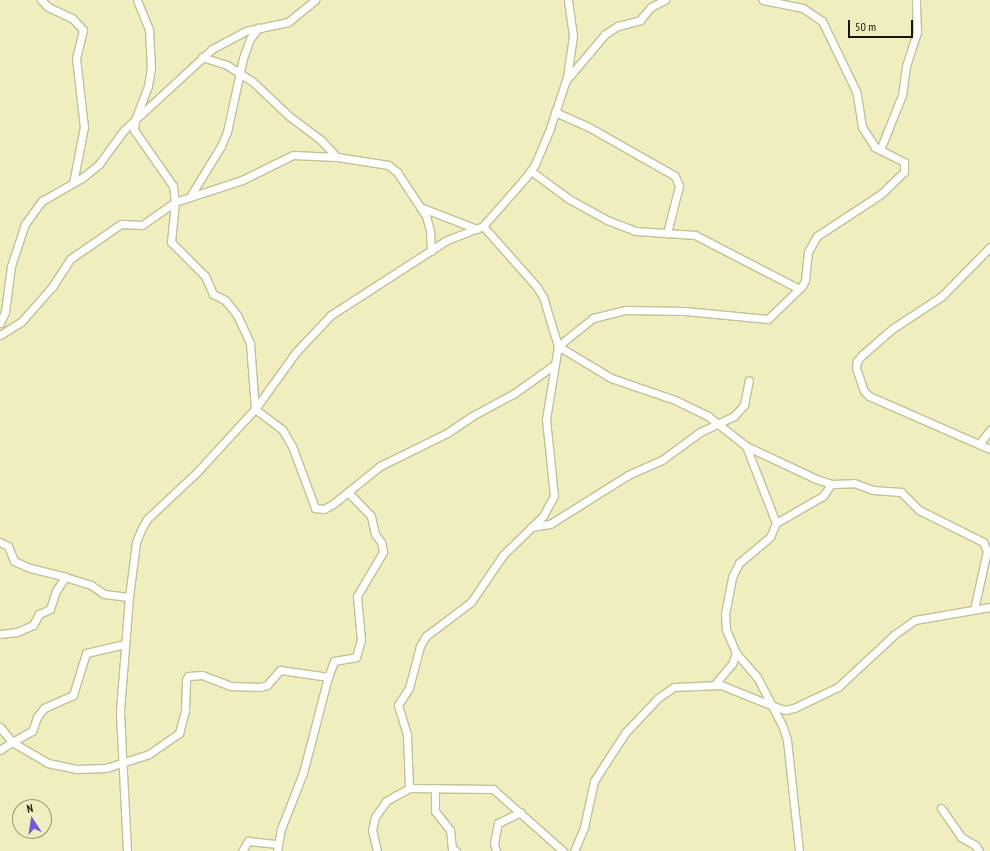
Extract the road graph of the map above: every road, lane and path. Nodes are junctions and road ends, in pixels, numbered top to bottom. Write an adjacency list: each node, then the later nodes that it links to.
1 (41, 0): 17 (street)
2 (137, 0): 13 (street)
3 (315, 0): 8 (street)
4 (568, 0): 11 (street)
5 (665, 0): 11 (street)
6 (763, 0): 14 (street)
7 (916, 0): 14 (street)
8 (258, 28): 9 (street); 10 (street)
9 (202, 57): 10 (street); 13 (street)
10 (240, 72): 15 (street); 18 (street)
11 (566, 81): 12 (street)
12 (555, 112): 16 (street); 22 (street)
13 (135, 120): 17 (street); 19 (street)
14 (880, 150): 25 (street)
15 (337, 157): 18 (street); 20 (street)
16 (531, 171): 21 (street); 22 (street)
17 (73, 183): 26 (street)
18 (191, 195): 19 (street)
19 (175, 202): 27 (street); 31 (street)
20 (420, 207): 21 (street); 24 (street)
21 (480, 227): 24 (street); 28 (street)
22 (667, 233): 25 (street)
23 (990, 247): 34 (street)
24 (431, 251): 31 (street)
25 (799, 289): 28 (street)
26 (0, 323)
27 (0, 335)
28 (558, 346): 29 (street); 32 (street)
29 (554, 365): 38 (street); 40 (street)
30 (749, 380): 32 (street)
31 (255, 409): 38 (street); 43 (street)
32 (719, 424): 35 (street); 40 (street)
33 (990, 430): 34 (street)
34 (979, 444): 36 (street)
35 (746, 446): 37 (street); 39 (street)
36 (990, 449)
37 (831, 484): 39 (street); 45 (street)
38 (349, 493): 49 (street)
39 (776, 523): 48 (street)
40 (531, 527): 56 (street)
41 (0, 542): 42 (street)
42 (65, 578): 43 (street); 46 (street)
43 (129, 597): 47 (street)
44 (990, 607): 45 (street)
45 (974, 609): 51 (street)
46 (0, 634)
47 (125, 644): 53 (street); 55 (street)
48 (736, 652): 50 (street); 51 (street)
49 (328, 677): 55 (street); 60 (street)
50 (715, 684): 51 (street); 67 (street)
51 (773, 706): 68 (street)
52 (0, 727): 53 (street)
53 (12, 742): 54 (street); 55 (street)
54 (0, 750)
55 (123, 762): 61 (street)
56 (409, 788): 57 (street); 63 (street)
57 (435, 788): 59 (street); 64 (street)
58 (941, 808): 69 (street)
59 (521, 812): 65 (street); 66 (street)
60 (278, 847): 62 (street)
61 (127, 851)
62 (242, 851)
63 (377, 851)
64 (456, 851)
65 (496, 851)
66 (563, 851)
67 (574, 851)
68 (799, 851)
69 (979, 851)

